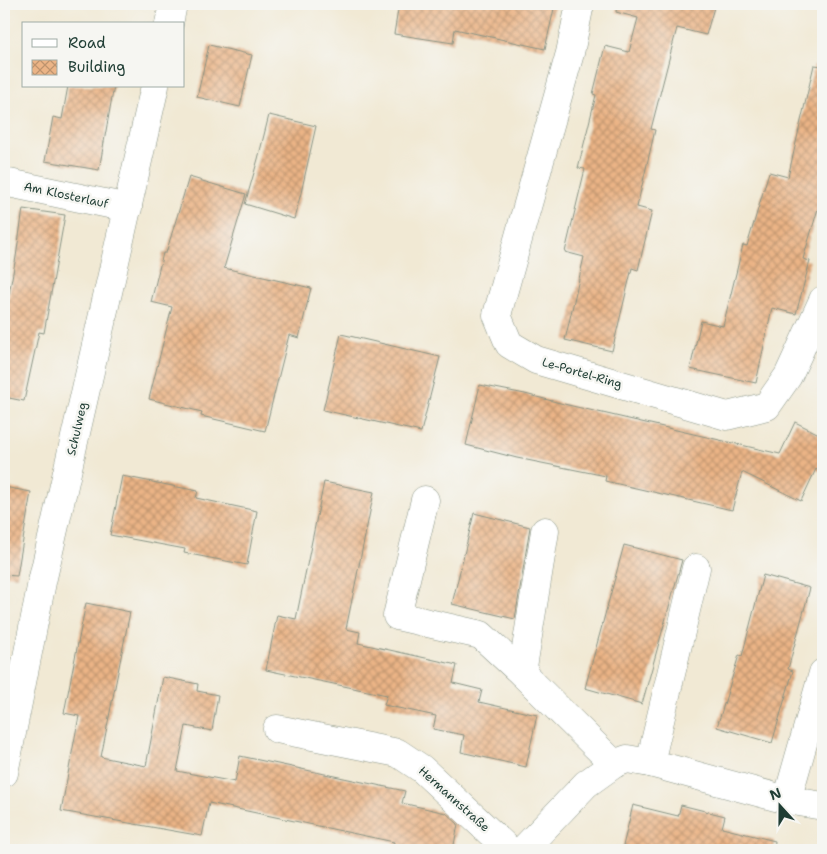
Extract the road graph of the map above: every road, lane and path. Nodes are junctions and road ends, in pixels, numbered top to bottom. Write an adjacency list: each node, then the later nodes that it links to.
1 (173, 4): 3 (street)
2 (580, 4): 7 (street, Le-Portel-Ring)
3 (169, 22)
4 (155, 88): 6 (street, Schulweg)
5 (4, 182): 6 (street, Am Klosterlauf)
6 (128, 208): 16 (street, Schulweg)
7 (823, 300)
8 (425, 500): 11 (street)
9 (545, 531): 11 (street)
10 (696, 568): 14 (street)
11 (522, 673): 15 (street)
12 (823, 673): 17 (street)
13 (277, 729): 19 (street, Hermannstraße)
14 (650, 763): 15 (street); 17 (street)
15 (614, 764): 20 (street)
16 (4, 773)
17 (787, 800): 18 (street)
18 (823, 806)
19 (509, 850)
20 (523, 850)

